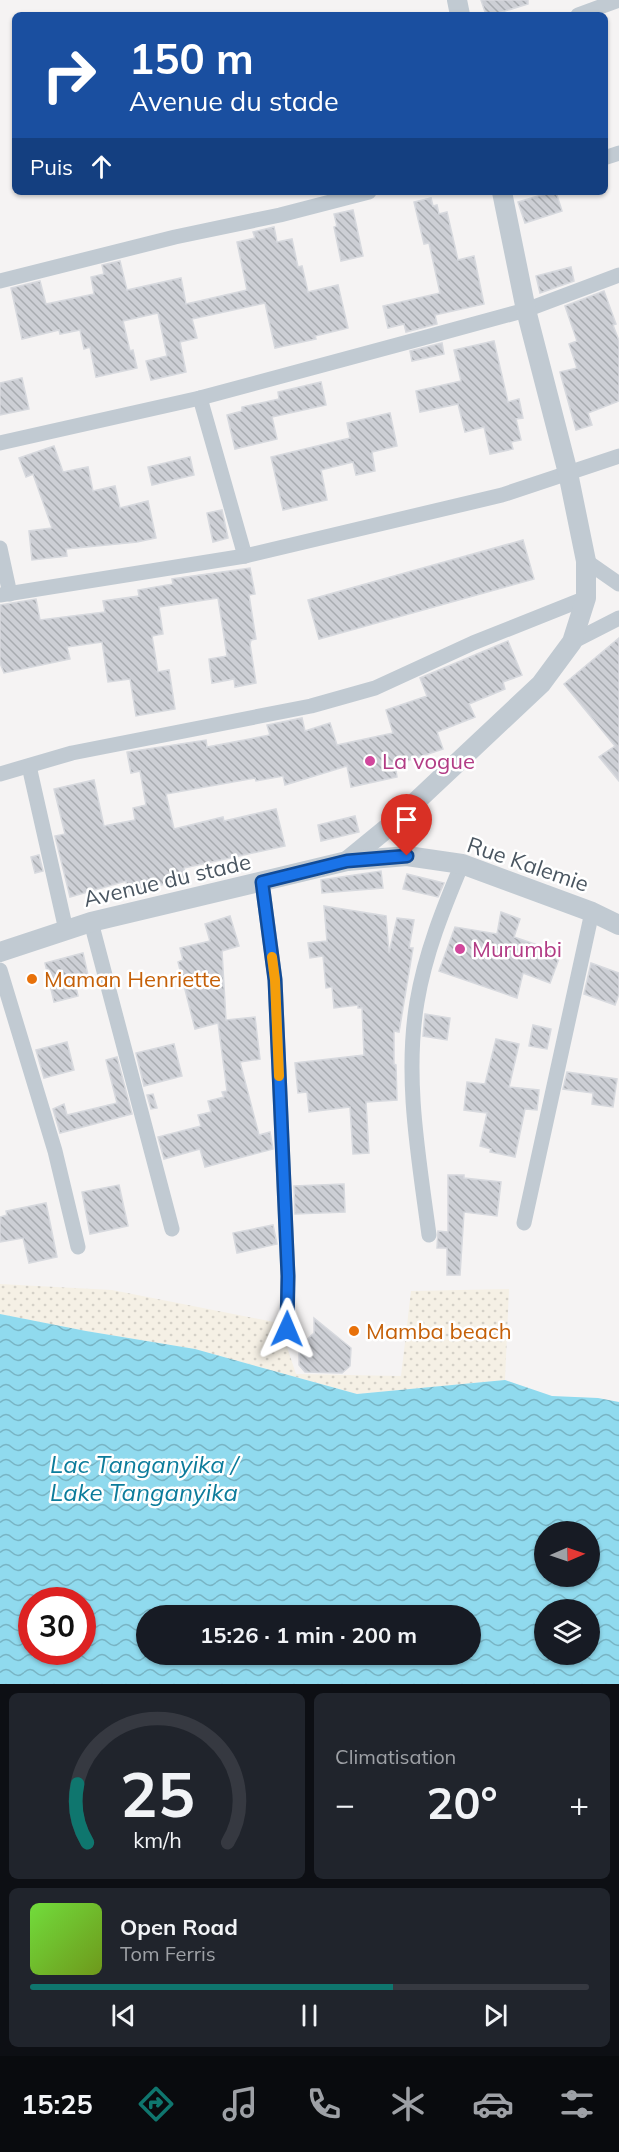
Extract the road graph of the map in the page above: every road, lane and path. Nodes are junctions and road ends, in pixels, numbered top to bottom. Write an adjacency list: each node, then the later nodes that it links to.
1 (619, 0): 2 (street)
2 (586, 12)
3 (357, 195): 6 (street)
4 (505, 195): 7 (street)
5 (619, 275): 7 (street)
6 (0, 281)
7 (526, 310): 8 (street); 11 (street)
8 (200, 398): 9 (street); 13 (street)
9 (0, 443)
10 (619, 456): 11 (street)
11 (568, 473): 13 (street); 14 (street)
12 (0, 548): 16 (street)
13 (245, 556): 16 (street)
14 (586, 561): 15 (street); 17 (street)
15 (619, 584)
16 (5, 595)
17 (586, 598): 19 (street); 20 (street)
18 (619, 618): 19 (street)
19 (572, 642): 22 (street)
20 (30, 766): 21 (street); 28 (street)
21 (0, 774)
22 (347, 861): 23 (street, Rue Kalemie); 24 (street, Avenue du stade)
23 (462, 864): 25 (street, Rue Kalemie); 33 (street)
24 (262, 882): 26 (street, Avenue du stade); 35 (street)
25 (592, 912): 27 (street, Rue Kalemie); 31 (street)
26 (92, 922): 28 (street, Avenue du stade); 32 (street)
27 (619, 925)
28 (66, 930): 29 (street, Avenue du stade)
29 (0, 952)
30 (0, 970): 34 (street)
31 (524, 1223)
32 (172, 1229)
33 (429, 1235)
34 (78, 1246)
35 (287, 1329)

